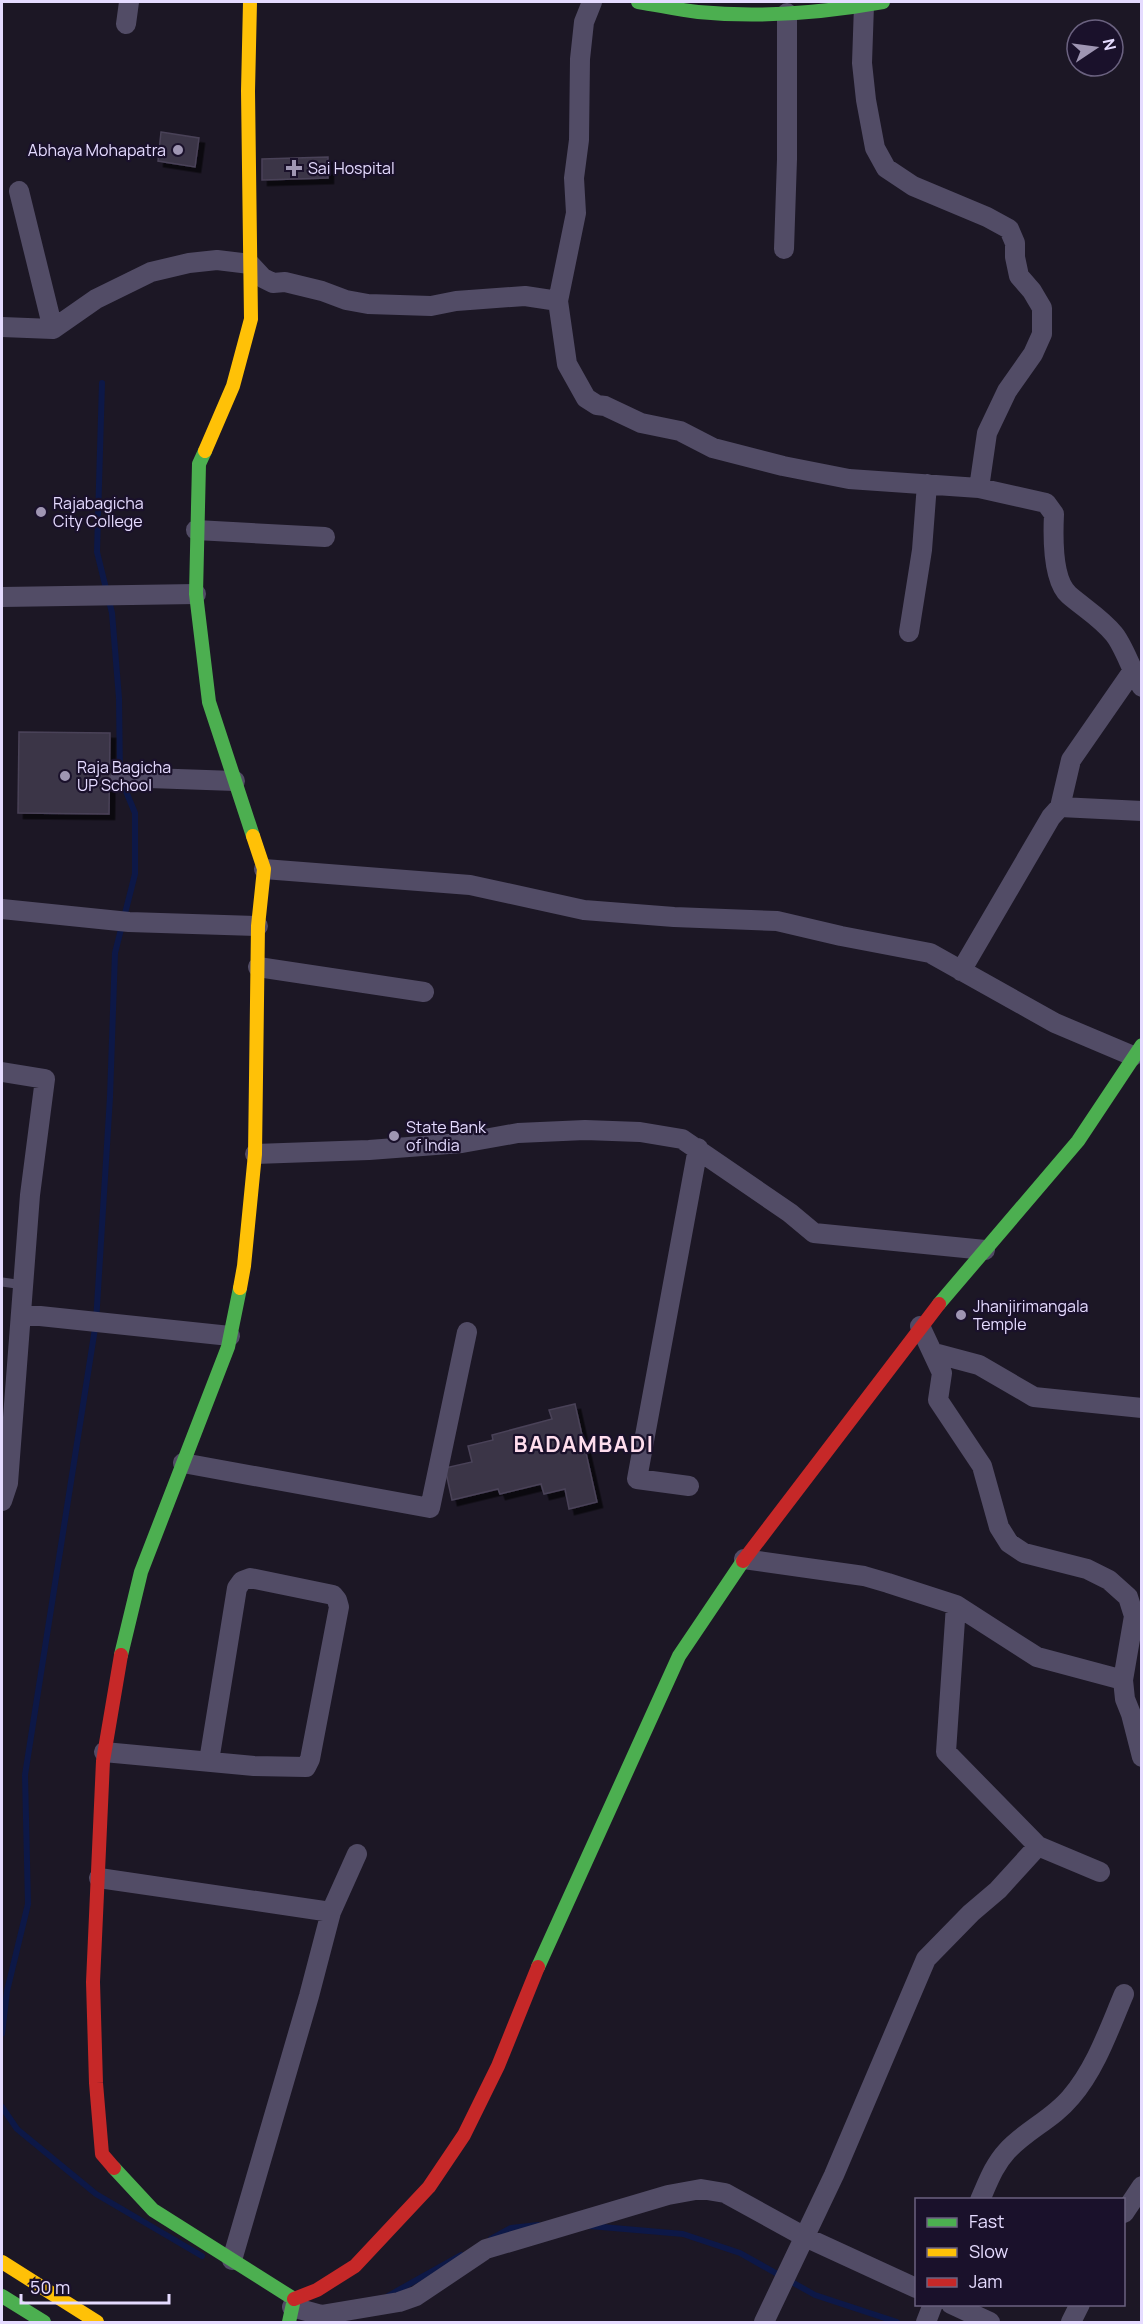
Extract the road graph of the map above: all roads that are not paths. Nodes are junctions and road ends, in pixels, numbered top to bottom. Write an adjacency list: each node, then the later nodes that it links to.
1 (129, 2): 7 (street)
2 (250, 2): 10 (street)
3 (592, 2): 11 (street)
4 (638, 2): 6 (street)
5 (874, 3): 6 (street); 15 (street)
6 (787, 13): 9 (street)
7 (126, 24)
8 (19, 191): 13 (street)
9 (784, 249)
10 (250, 264): 11 (street); 13 (street); 16 (street)
11 (558, 301): 14 (street)
12 (2, 327): 13 (street)
13 (53, 329)
14 (927, 484): 15 (street); 20 (street)
15 (979, 488): 21 (street)
16 (196, 530): 17 (street); 18 (street)
17 (325, 537)
18 (196, 594): 19 (street); 23 (street)
19 (2, 597)
20 (909, 632)
21 (1137, 680): 24 (street)
22 (120, 777): 23 (street)
23 (235, 781): 26 (street)
24 (1060, 807): 25 (street); 30 (street)
25 (1142, 811)
26 (264, 869): 28 (street); 30 (street)
27 (2, 909): 28 (street)
28 (258, 926): 29 (street)
29 (258, 967): 31 (street); 35 (street)
30 (961, 971): 32 (street)
31 (424, 992)
32 (1137, 1051): 36 (street)
33 (2, 1072): 38 (street)
34 (698, 1148): 35 (street); 36 (street); 46 (street)
35 (255, 1154): 42 (street)
36 (985, 1250): 40 (street)
37 (2, 1282): 38 (lane)
38 (24, 1285): 39 (street)
39 (21, 1314): 42 (street); 47 (street)
40 (920, 1326): 43 (street); 48 (street)
41 (467, 1332): 45 (street)
42 (230, 1336): 45 (street)
43 (934, 1353): 44 (street); 50 (street)
44 (1142, 1408)
45 (183, 1463): 52 (street)
46 (689, 1486)
47 (2, 1501)
48 (744, 1559): 49 (street); 72 (street)
49 (956, 1605): 51 (street); 55 (street)
50 (1138, 1616): 51 (street)
51 (1123, 1680): 53 (street)
52 (104, 1752): 54 (street); 58 (street)
53 (1142, 1757)
54 (209, 1761): 54 (street)
55 (1038, 1846): 57 (street); 64 (street)
56 (357, 1854): 59 (street)
57 (1100, 1872)
58 (99, 1878): 59 (street); 65 (street)
59 (331, 1912): 65 (street)
60 (1124, 1994): 62 (street)
61 (1142, 2186): 63 (street)
62 (980, 2198)
63 (1125, 2211)
64 (805, 2237): 67 (street); 72 (street); 75 (street)
65 (232, 2260): 72 (street)
66 (2, 2262): 74 (street)
67 (915, 2289)
68 (2, 2296): 73 (street)
69 (932, 2306): 76 (street)
70 (955, 2306): 77 (street)
71 (1079, 2306): 78 (street)
72 (292, 2309)
73 (44, 2322)
74 (97, 2322)
75 (764, 2322)
76 (926, 2322)
77 (990, 2322)
78 (1071, 2322)

